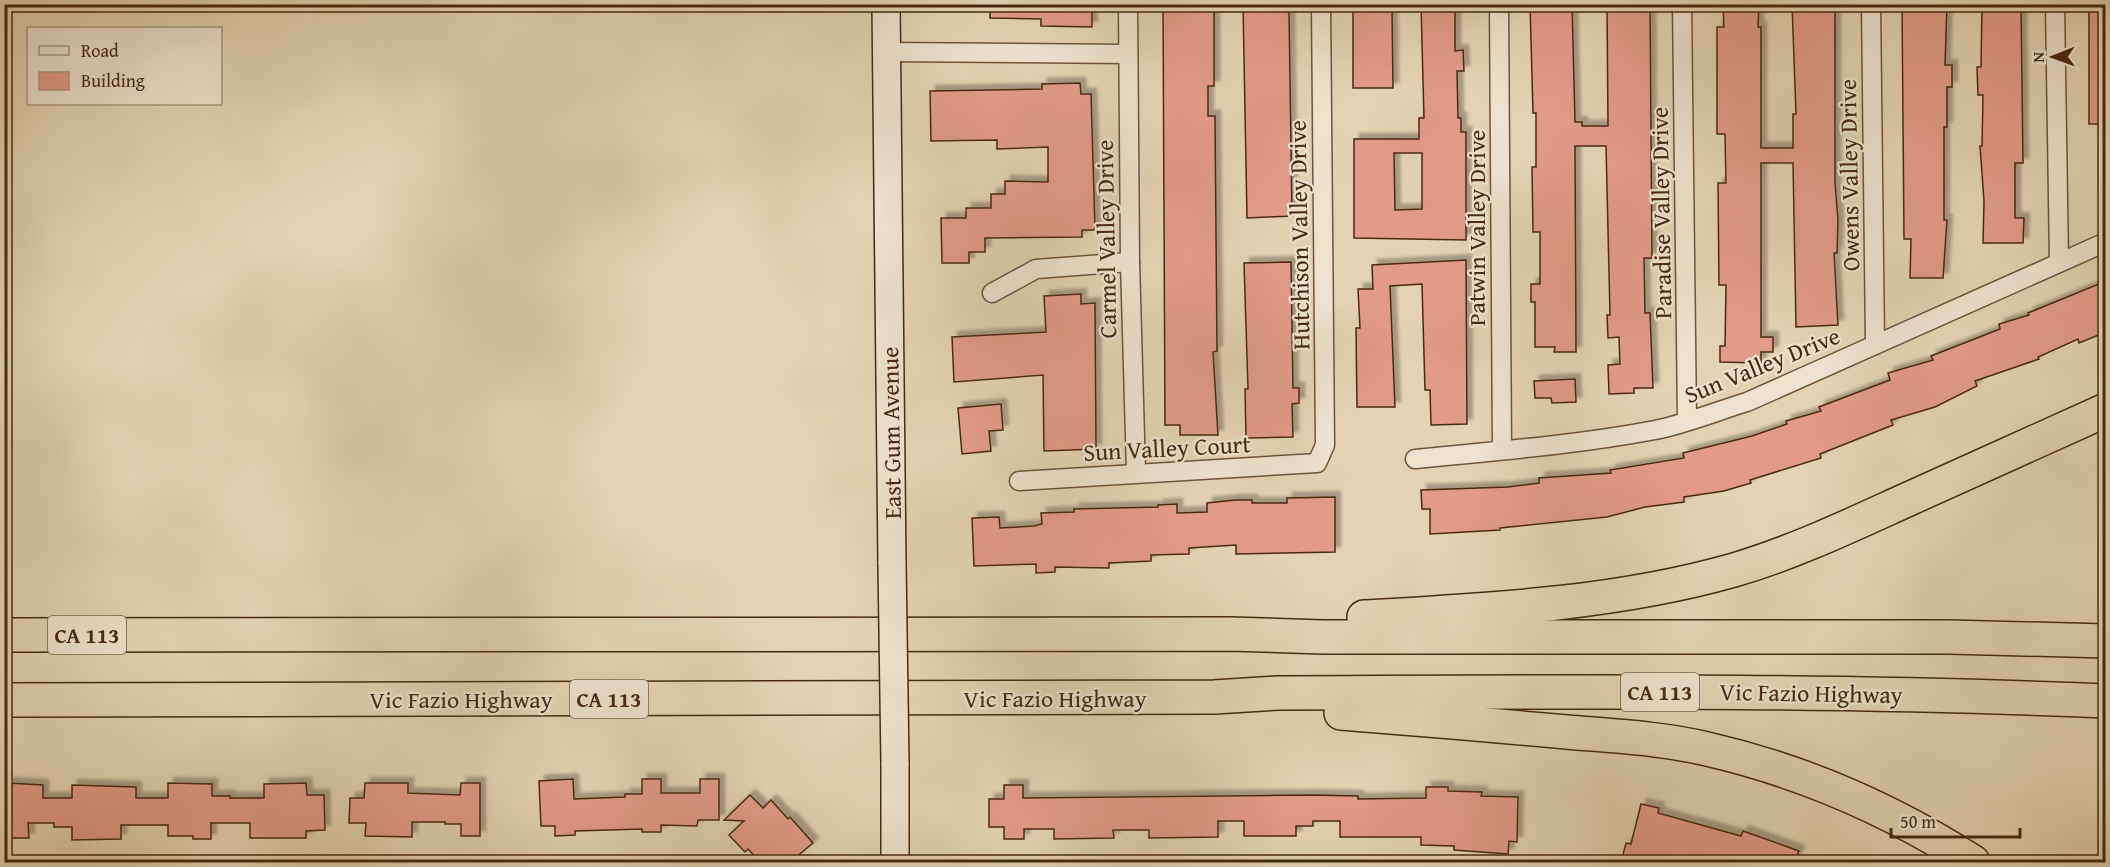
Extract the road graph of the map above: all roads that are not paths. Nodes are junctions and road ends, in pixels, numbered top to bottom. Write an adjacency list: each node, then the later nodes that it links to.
1 (886, 4): 8 (street, East Gum Avenue)
2 (1128, 4): 9 (street, Carmel Valley Drive)
3 (1321, 4): 19 (street, Hutchison Valley Drive)
4 (1499, 4): 17 (street, Patwin Valley Drive)
5 (1682, 4): 16 (street, Paradise Valley Drive)
6 (1871, 4): 14 (street, Owens Valley Drive)
7 (2055, 4): 12 (street)
8 (886, 52): 9 (street); 30 (street, East Gum Avenue, bridge)
9 (1128, 54): 11 (street, Carmel Valley Drive)
10 (2106, 242): 12 (street, Sun Valley Drive)
11 (1130, 262): 13 (street); 20 (street, Carmel Valley Drive)
12 (2059, 262): 14 (street, Sun Valley Drive)
13 (992, 293)
14 (1875, 345): 16 (street, Sun Valley Drive)
15 (2106, 410): 24 (highway)
16 (1687, 420): 17 (street, Sun Valley Drive)
17 (1502, 450): 18 (street, Sun Valley Drive)
18 (1415, 459)
19 (1317, 463): 20 (street, Sun Valley Court)
20 (1136, 472): 21 (street, Sun Valley Court)
21 (1019, 481)
22 (4, 616): 23 (highway)
23 (169, 634): 24 (highway, CA 113); 25 (highway, CA 113)
24 (1230, 634): 26 (highway, CA 113)
25 (4, 635)
26 (2106, 641)
27 (1214, 698): 28 (highway, Vic Fazio Highway / CA 113); 29 (highway, Vic Fazio Highway / CA 113); 31 (highway)
28 (4, 700)
29 (2106, 700)
30 (895, 862)
31 (1973, 862)

